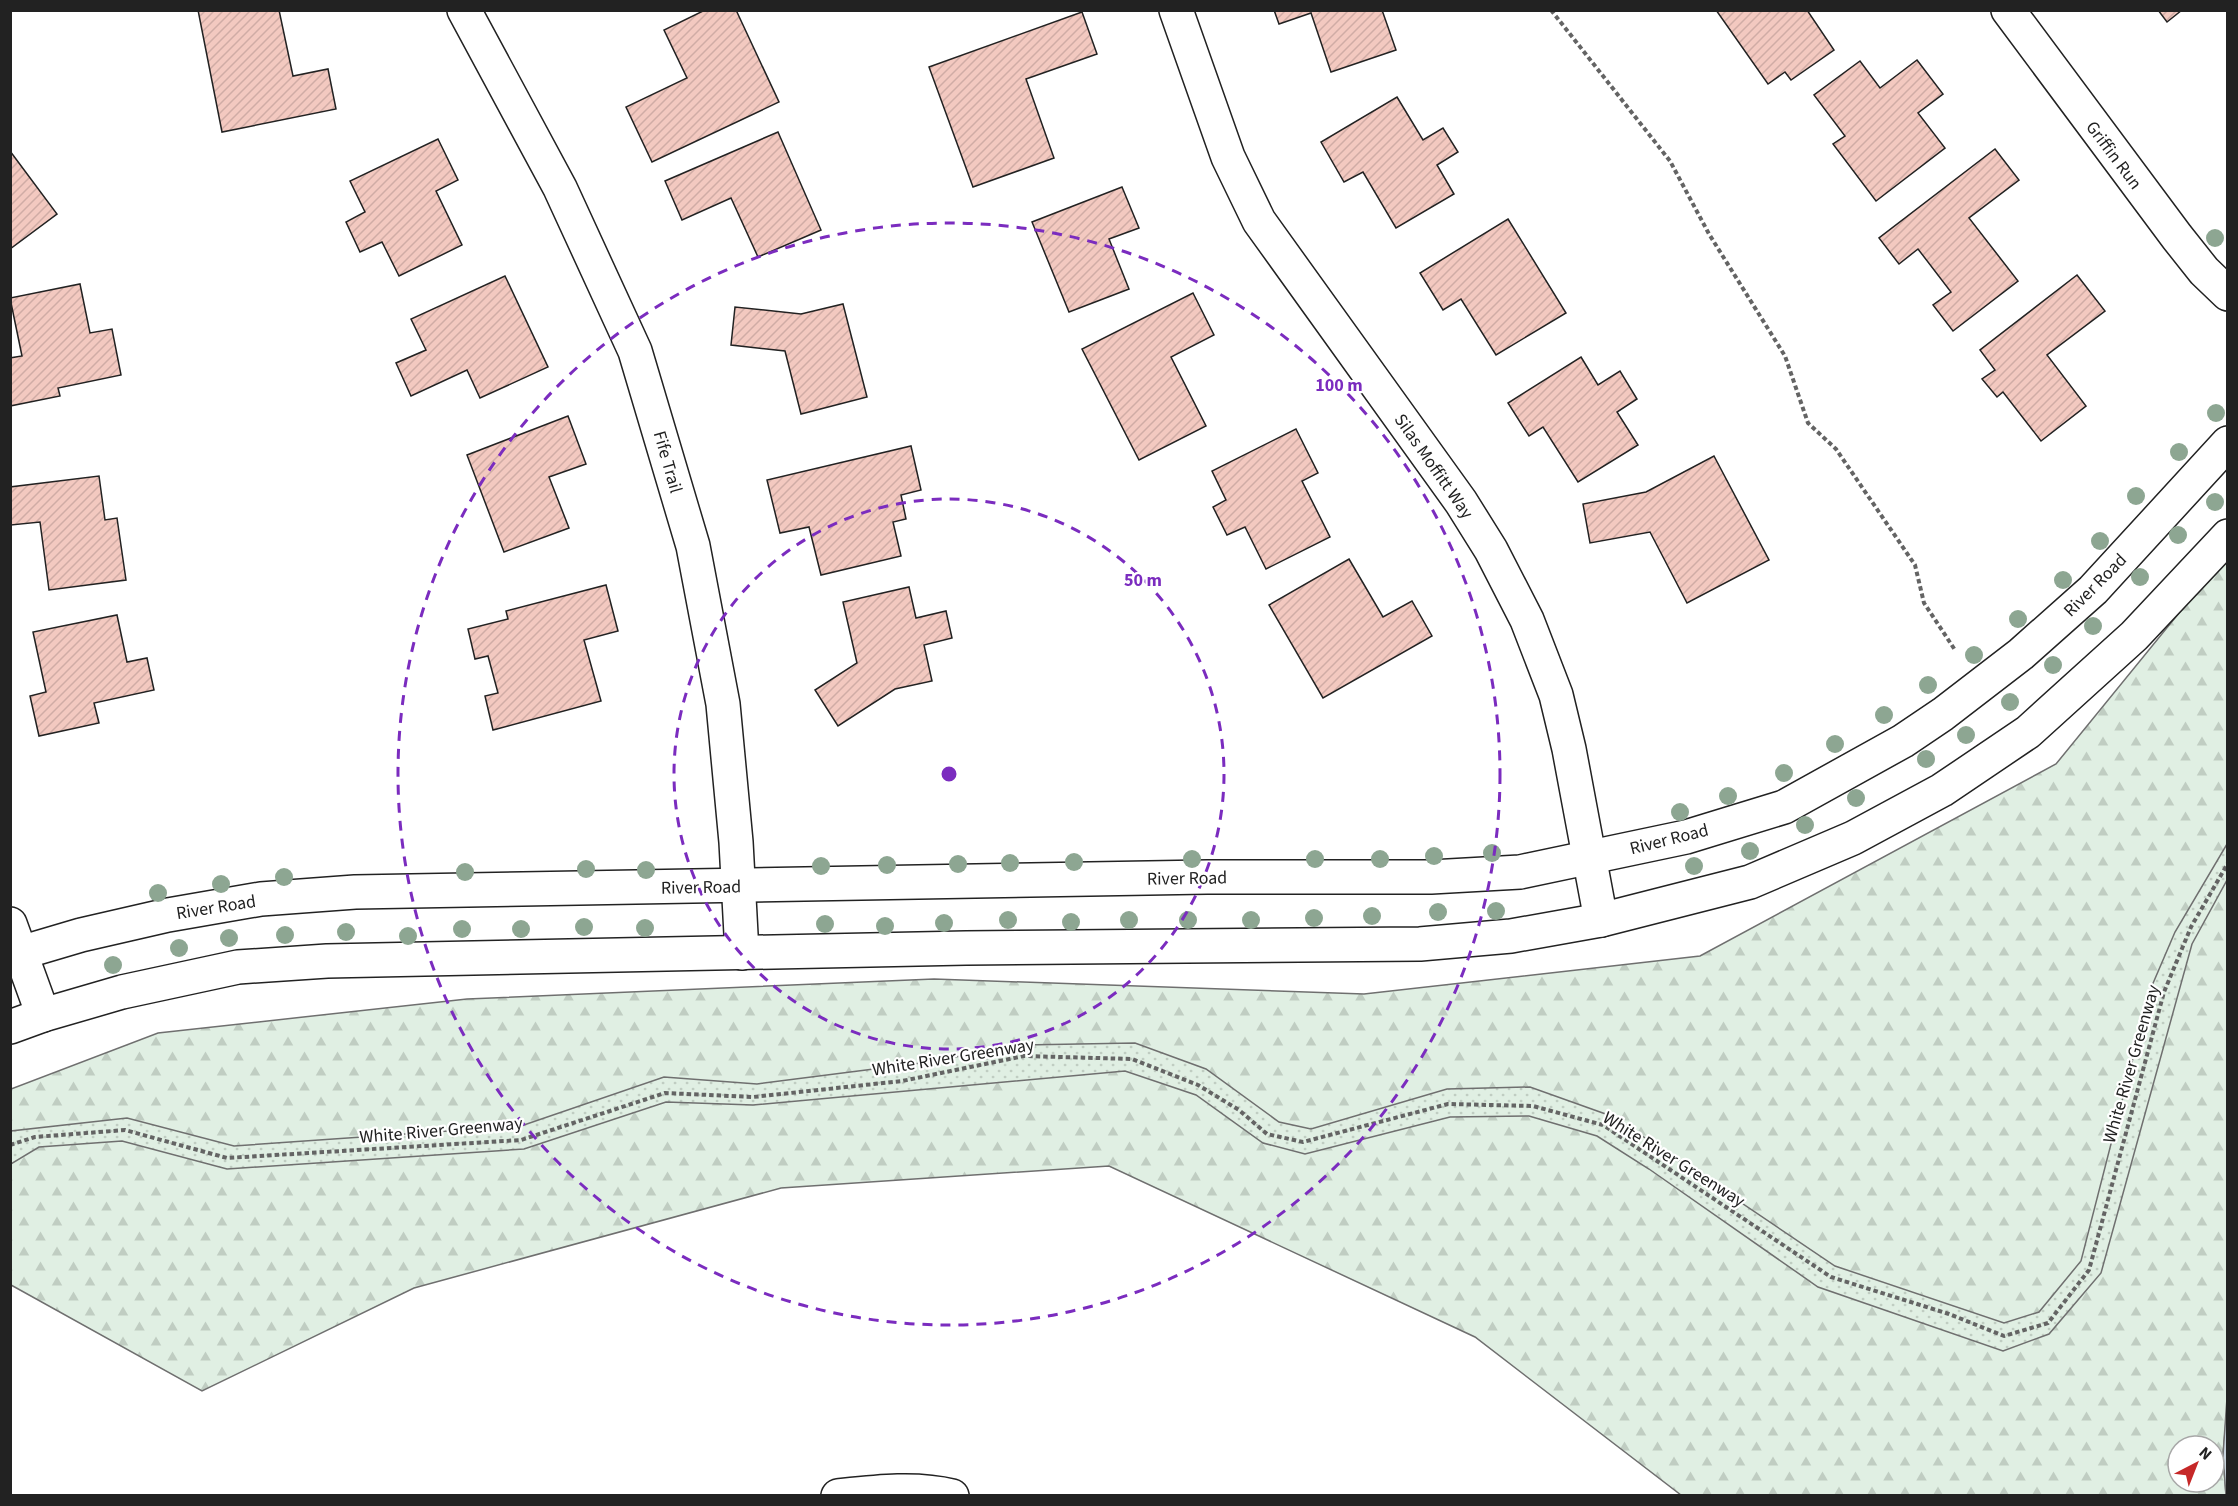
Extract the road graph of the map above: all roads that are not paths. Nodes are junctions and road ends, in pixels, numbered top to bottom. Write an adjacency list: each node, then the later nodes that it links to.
1 (464, 10): 8 (main road, Fife Trail)
2 (1176, 10): 7 (main road, Silas Moffitt Way)
3 (2008, 10): 4 (main road, Griffin Run)
4 (2228, 294)
5 (2228, 443): 7 (main road, River Road)
6 (2228, 536): 9 (main road)
7 (1590, 858): 8 (main road, River Road); 9 (main road, Silas Moffitt Way)
8 (739, 886): 10 (main road, River Road); 11 (main road, Fife Trail)
9 (1601, 920): 11 (main road)
10 (14, 944): 12 (main road)
11 (742, 953): 12 (main road)
12 (43, 1015): 13 (main road)
13 (10, 1028)
14 (838, 1496): 15 (main road)
15 (952, 1496)

